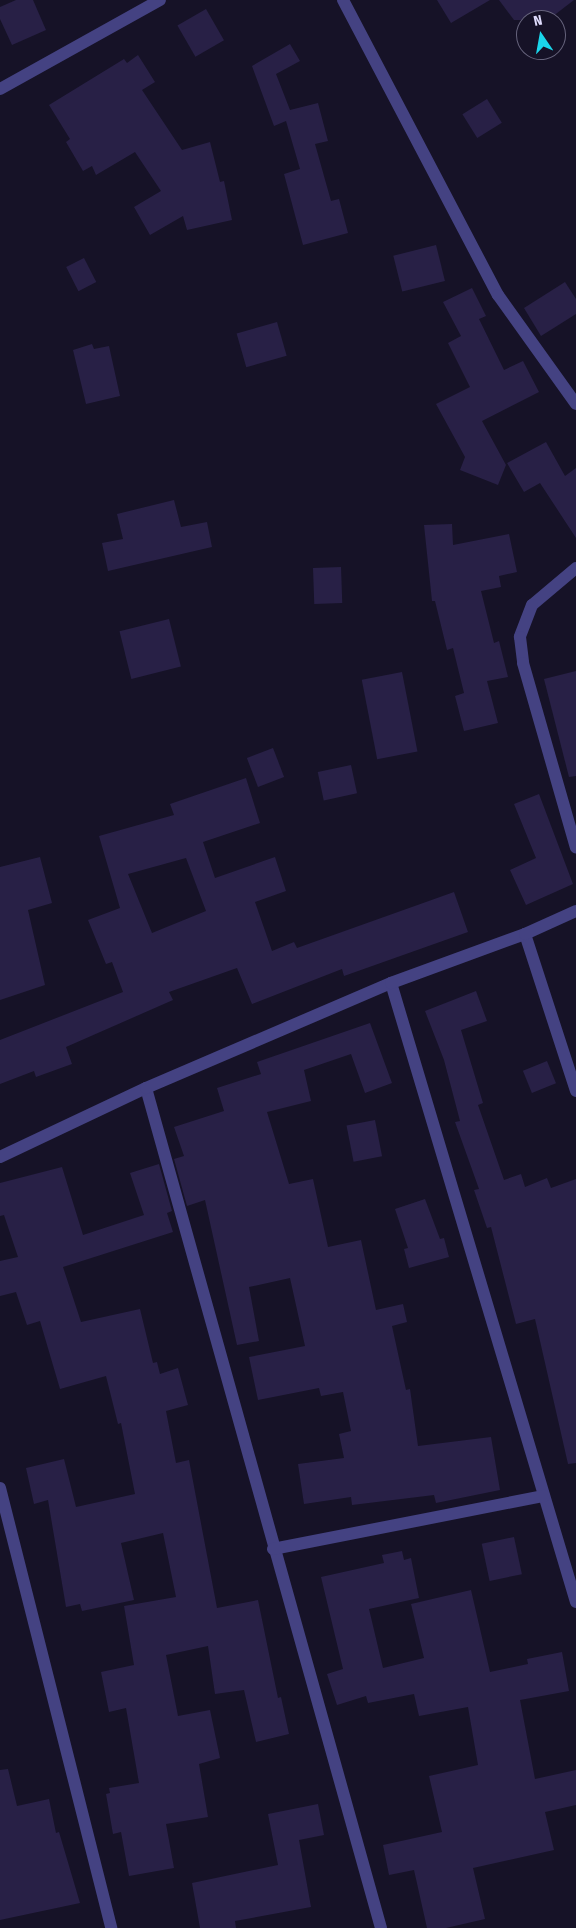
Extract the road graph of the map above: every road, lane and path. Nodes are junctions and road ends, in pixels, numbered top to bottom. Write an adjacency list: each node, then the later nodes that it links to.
1 (160, 0): 3 (street)
2 (343, 0): 4 (street)
3 (0, 89)
4 (576, 404)
5 (576, 568): 6 (street)
6 (576, 848)
7 (576, 911): 8 (street)
8 (524, 934): 9 (street); 11 (street)
9 (391, 984): 10 (street); 14 (street)
10 (146, 1088): 12 (street); 15 (street)
11 (576, 1091)
12 (0, 1158)
13 (0, 1488): 17 (street)
14 (544, 1496): 15 (street); 16 (street)
15 (273, 1549): 18 (street)
16 (576, 1602)
17 (111, 1928)
18 (381, 1928)

